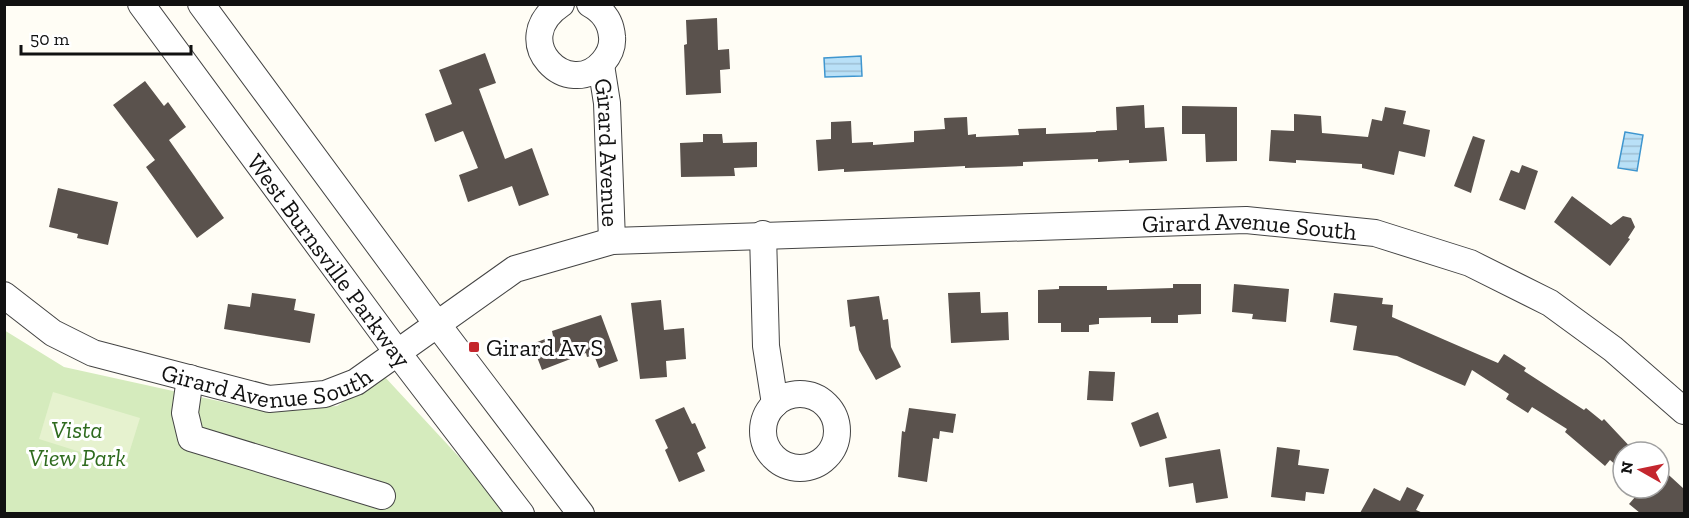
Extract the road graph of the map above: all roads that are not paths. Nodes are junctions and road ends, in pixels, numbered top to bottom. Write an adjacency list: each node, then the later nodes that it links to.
1 (141, 4): 10 (street, West Burnsville Parkway)
2 (201, 4): 9 (street, West Burnsville Parkway)
3 (561, 4): 5 (street, Girard Avenue)
4 (590, 4): 5 (street, Girard Avenue)
5 (601, 65): 7 (street, Girard Avenue)
6 (763, 234): 7 (street, Girard Avenue South); 12 (street); 13 (street, Girard Avenue South)
7 (612, 240): 9 (street, Girard Avenue South)
8 (4, 295): 11 (street, Girard Avenue South)
9 (437, 324): 10 (street, Girard Avenue South); 16 (street, West Burnsville Parkway)
10 (397, 352): 11 (street, Girard Avenue South); 15 (street, West Burnsville Parkway)
11 (190, 378): 14 (street)
12 (775, 404)
13 (1684, 411)
14 (382, 496)
15 (521, 513)
16 (581, 513)

